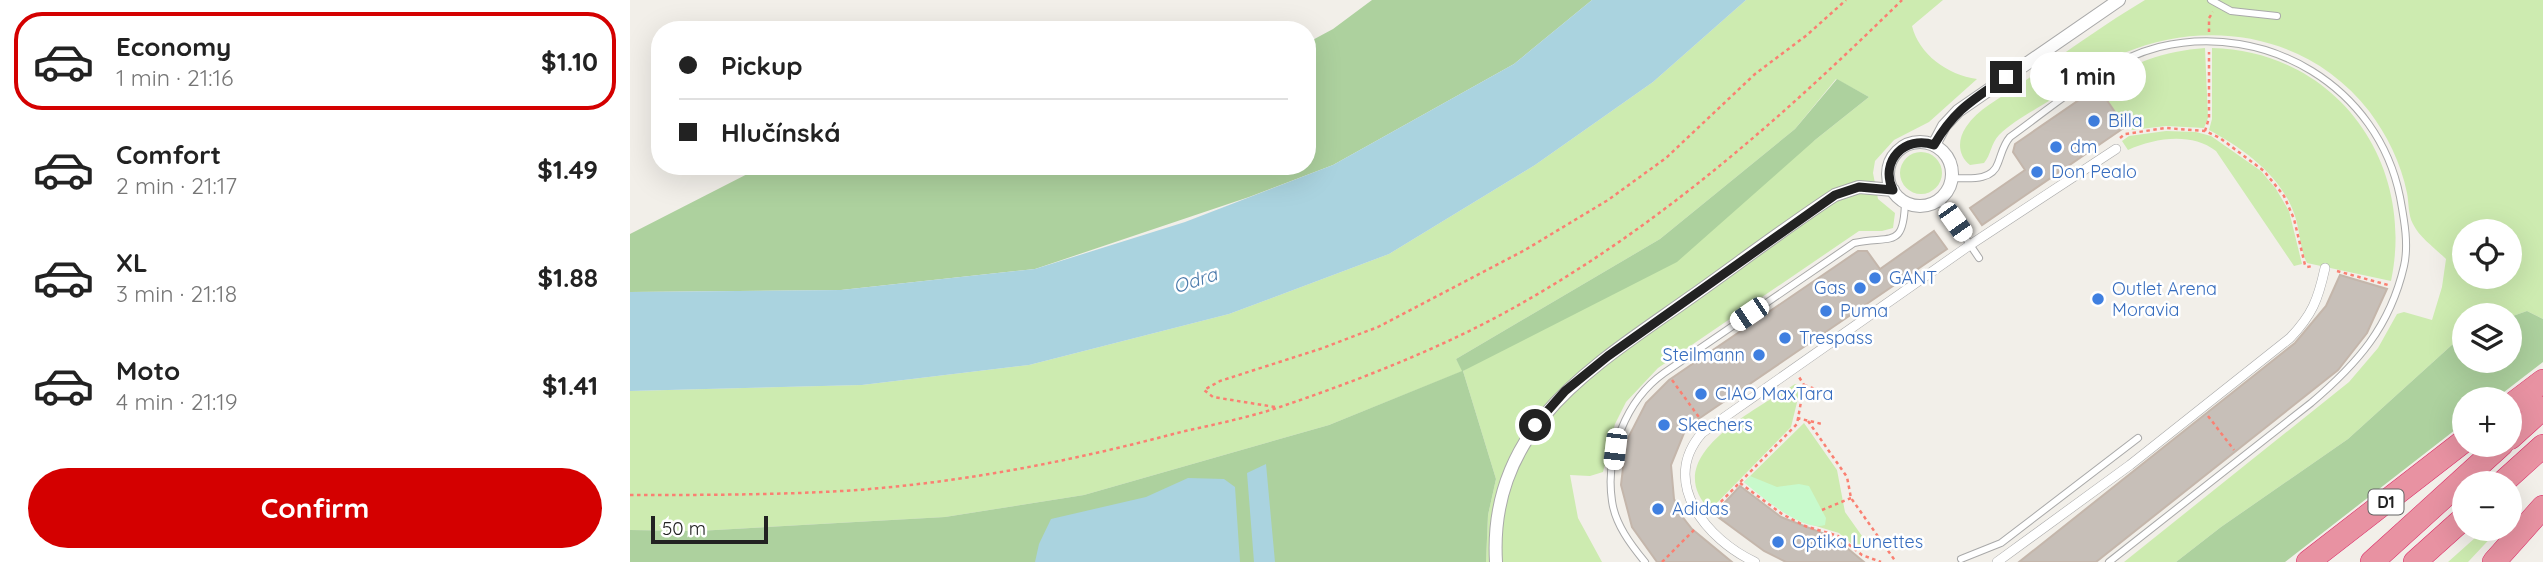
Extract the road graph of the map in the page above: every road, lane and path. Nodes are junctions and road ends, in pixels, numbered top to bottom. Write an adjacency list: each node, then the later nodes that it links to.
1 (1846, 0): 24 (path)
2 (1902, 0): 24 (path)
3 (2119, 0): 8 (street)
4 (2214, 3): 5 (lane); 6 (path)
5 (2277, 16)
6 (2209, 41): 7 (path); 10 (lane); 17 (lane)
7 (2205, 131): 9 (path); 16 (path)
8 (1934, 145): 10 (street); 11 (street)
9 (2116, 149): 14 (street)
10 (1952, 178): 12 (street)
11 (1893, 190): 13 (street); 46 (street)
12 (1939, 200): 13 (street); 14 (lane)
13 (1905, 201): 19 (lane)
14 (1970, 245): 15 (lane); 18 (street)
15 (1979, 258)
16 (2325, 268): 17 (path); 25 (street)
17 (2398, 287): 36 (lane)
18 (1793, 369): 21 (path); 31 (street)
19 (1666, 372): 31 (path); 47 (lane)
20 (2543, 381): 23 (highway)
21 (1804, 385): 22 (path); 27 (path)
22 (1821, 391)
23 (2522, 397)
24 (1278, 408): 39 (path)
25 (2202, 408): 36 (path); 52 (street)
26 (2543, 408): 30 (highway)
27 (1797, 418): 28 (path); 38 (path)
28 (1808, 421): 29 (path); 40 (path)
29 (1822, 424)
30 (2522, 427)
31 (1708, 429): 43 (street)
32 (2138, 438): 45 (lane)
33 (2543, 446): 37 (highway)
34 (2452, 450): 54 (highway, D1)
35 (2488, 457): 55 (highway, D1)
36 (2242, 459): 53 (lane)
37 (2515, 471)
38 (1740, 483): 43 (path); 50 (path)
39 (630, 495)
40 (1852, 498): 42 (path); 51 (path)
41 (2543, 507): 57 (highway)
42 (1822, 510)
43 (1704, 520): 48 (path); 49 (street)
44 (2452, 529): 56 (highway)
45 (1961, 559)
46 (1496, 562)
47 (1645, 562)
48 (1662, 562)
49 (1755, 562)
50 (1881, 562)
51 (1896, 562)
52 (1997, 562)
53 (2109, 562)
54 (2308, 562)
55 (2372, 562)
56 (2415, 562)
57 (2494, 562)

